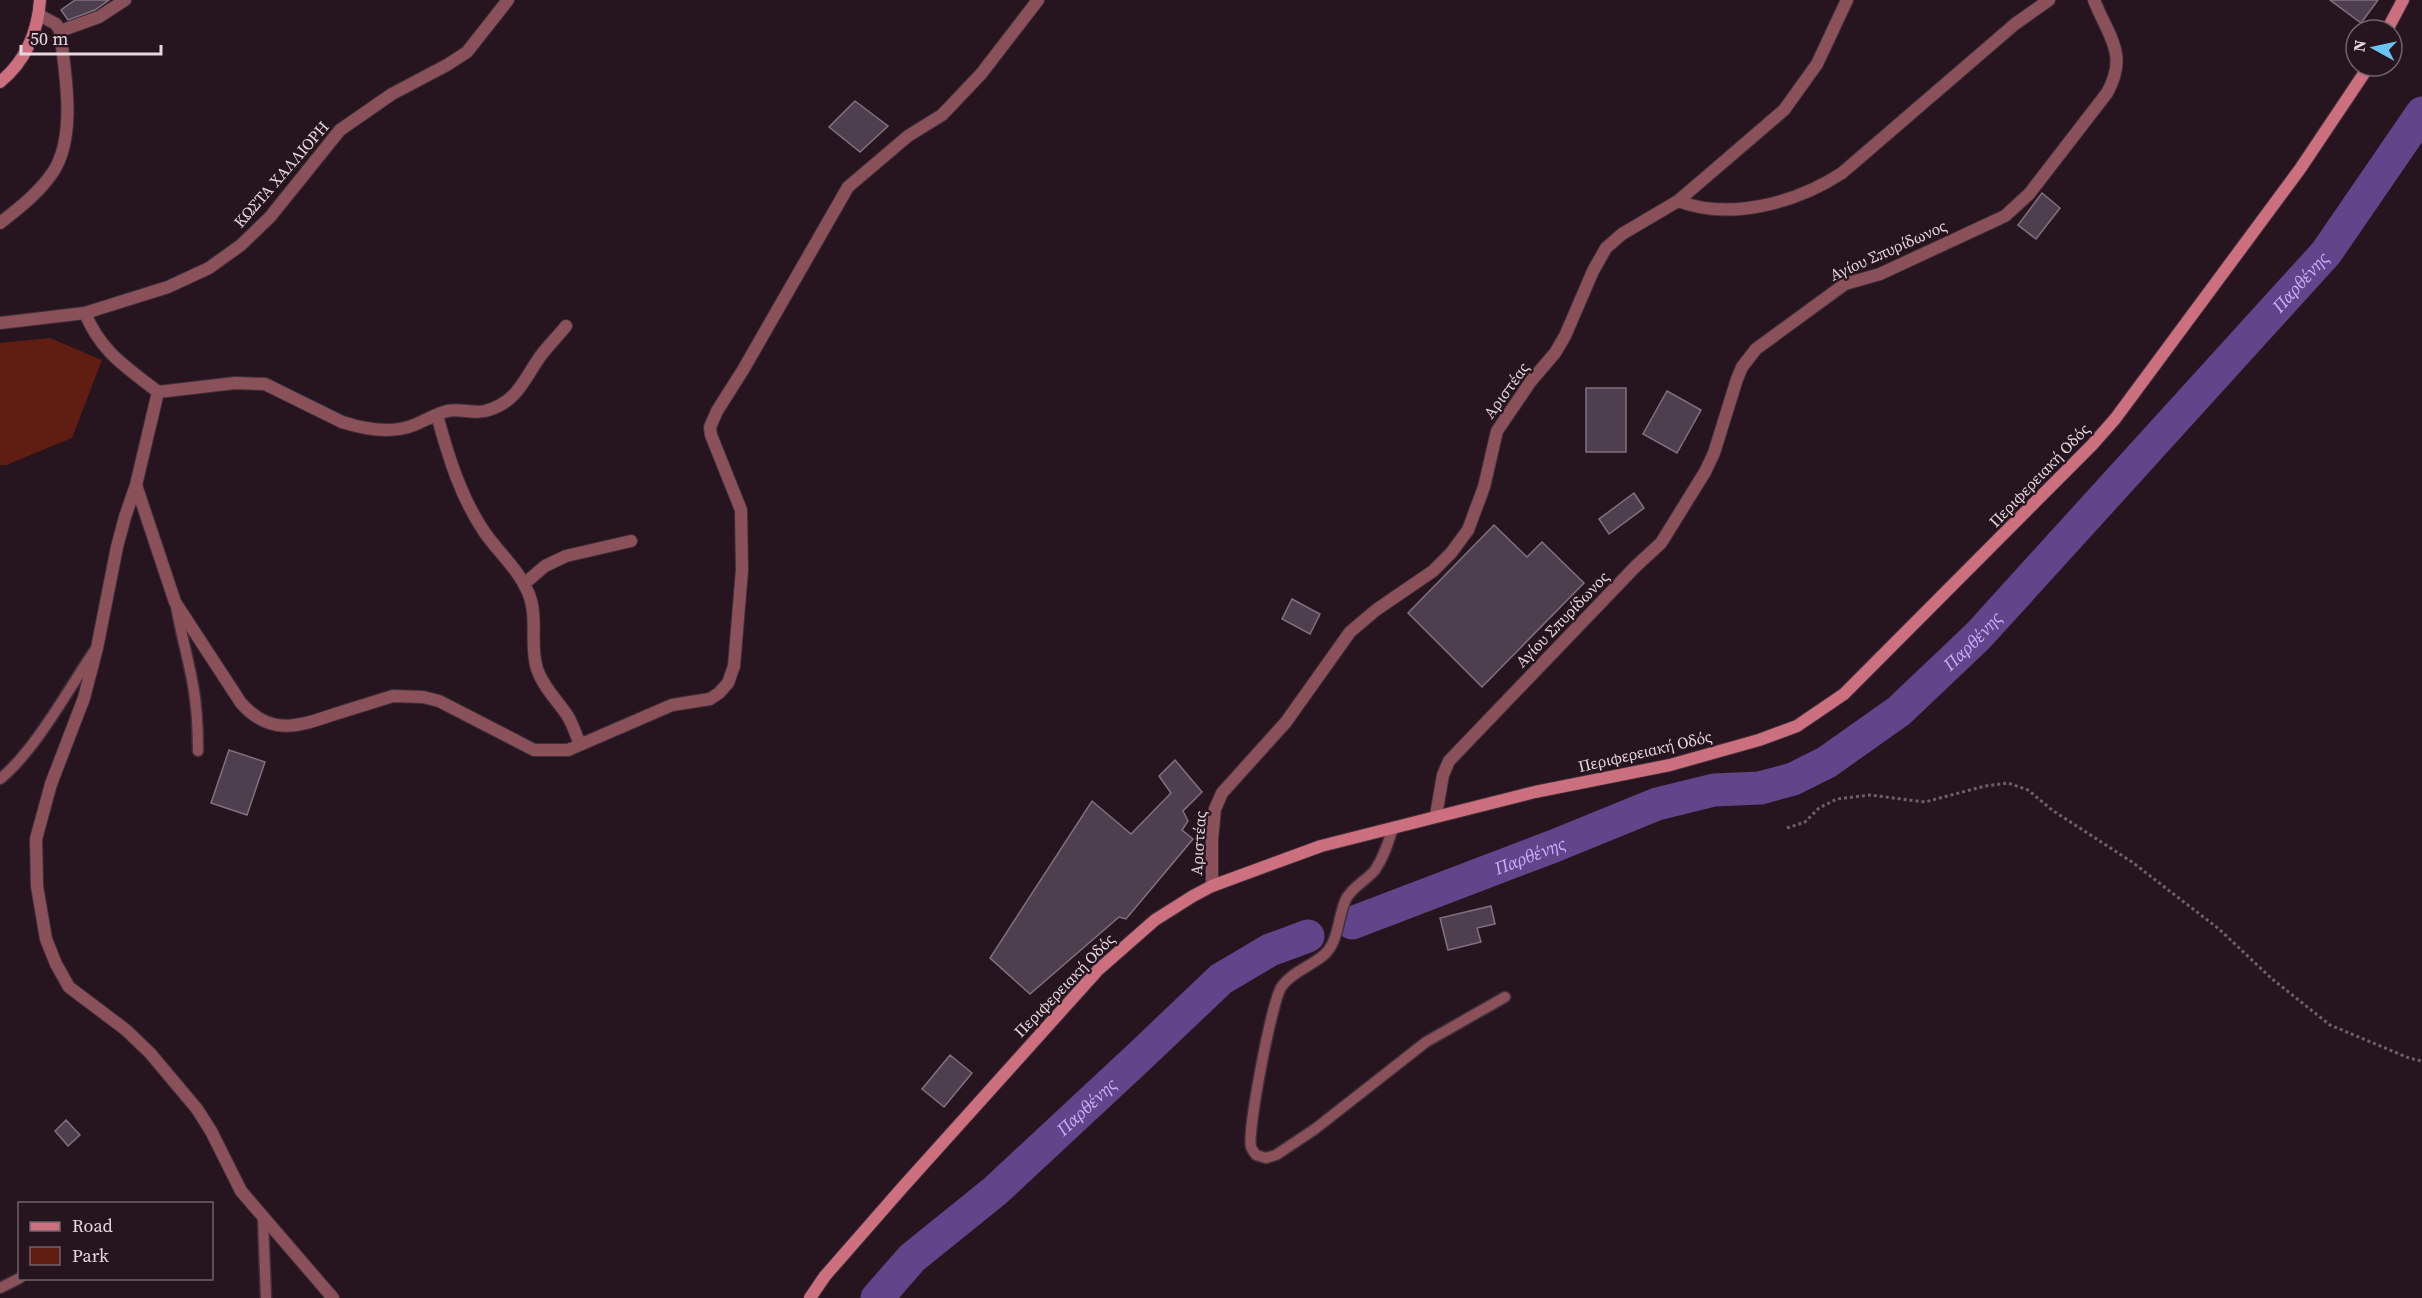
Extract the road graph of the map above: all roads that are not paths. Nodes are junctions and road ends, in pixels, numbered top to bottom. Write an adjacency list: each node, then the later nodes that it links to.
1 (40, 0): 9 (main road)
2 (125, 0): 11 (street)
3 (508, 0): 16 (street, ΚΩΣΤΑ ΧΑΛΛΙΟΡΗ)
4 (1038, 0): 26 (street)
5 (1847, 0): 14 (street, Αριστέας)
6 (2049, 0): 14 (street)
7 (2094, 0): 29 (street, Αγίου Σπυρίδωνος)
8 (2403, 0): 10 (main road)
9 (39, 15): 11 (street); 13 (main road)
10 (2393, 18)
11 (60, 31): 15 (street)
12 (2361, 78): 29 (main road, Περιφερειακή Οδός)
13 (0, 82)
14 (1677, 201): 31 (street, Αριστέας)
15 (0, 223)
16 (85, 313): 17 (street, ΚΩΣΤΑ ΧΑΛΛΙΟΡΗ); 19 (street)
17 (0, 323)
18 (566, 326): 20 (street)
19 (158, 392): 20 (street); 21 (street)
20 (437, 415): 23 (street)
21 (136, 485): 24 (street); 25 (street)
22 (631, 541): 23 (street)
23 (524, 584): 26 (street)
24 (175, 602): 26 (street); 27 (lane)
25 (97, 648): 28 (lane); 33 (street)
26 (580, 745)
27 (198, 751)
28 (0, 778)
29 (1436, 815): 30 (main road, Περιφερειακή Οδός)
30 (1393, 828): 31 (main road, Περιφερειακή Οδός); 32 (lane)
31 (1212, 886): 38 (main road, Περιφερειακή Οδός)
32 (1505, 997)
33 (263, 1219): 36 (lane); 37 (street)
34 (18, 1279): 35 (lane)
35 (0, 1288)
36 (266, 1298)
37 (333, 1298)
38 (810, 1298)

